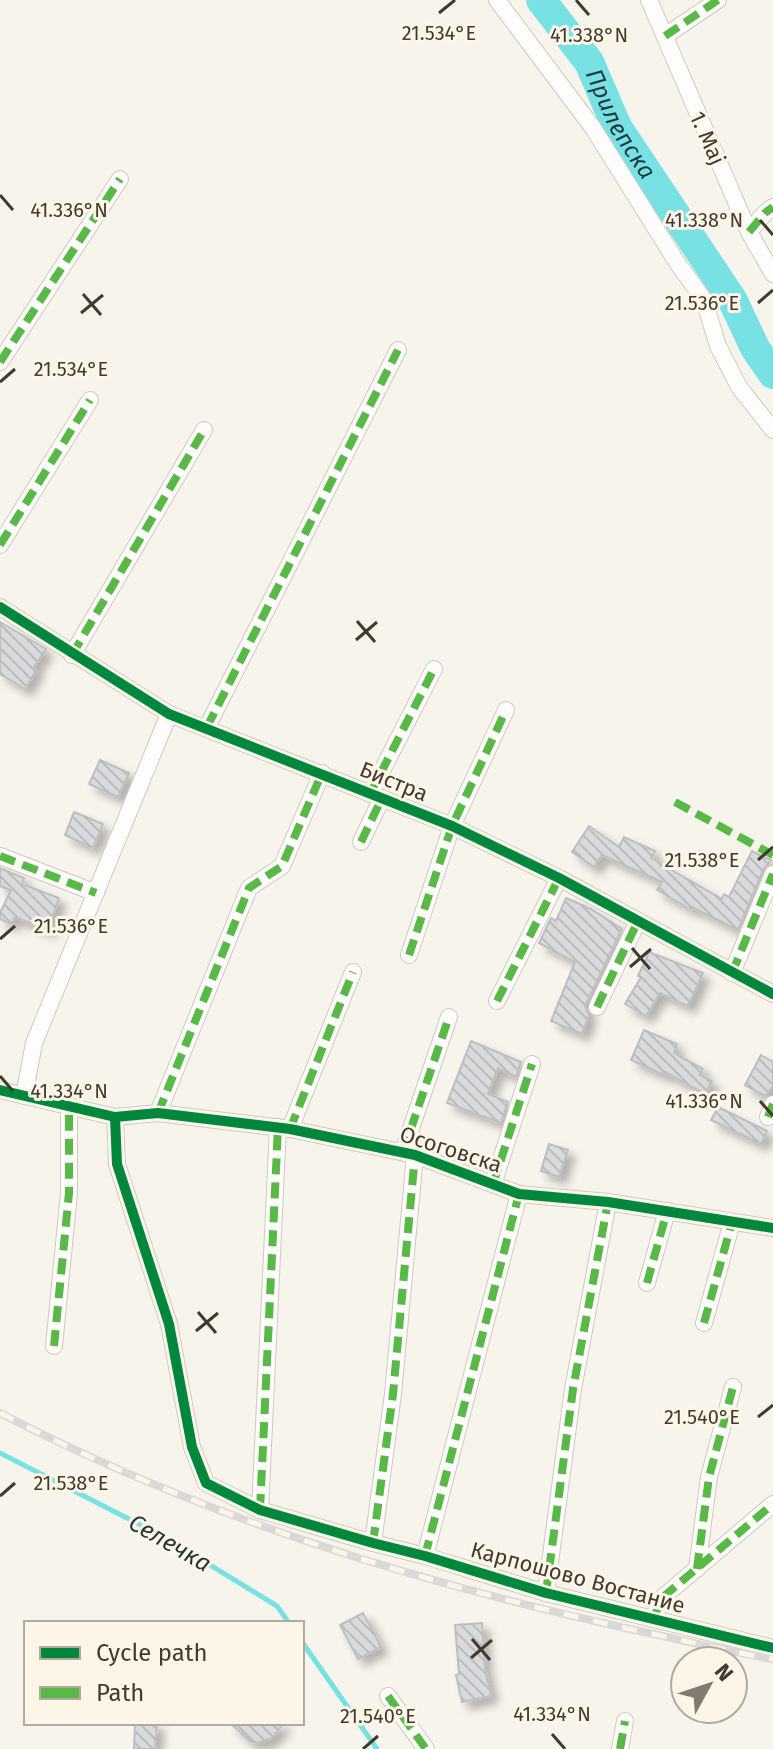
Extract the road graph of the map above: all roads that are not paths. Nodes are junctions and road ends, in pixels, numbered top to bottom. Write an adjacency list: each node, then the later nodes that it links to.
1 (497, 0): 13 (street)
2 (649, 0): 4 (street, 1. Мај)
3 (718, 0): 4 (street)
4 (665, 36): 7 (street, 1. Мај)
5 (120, 179): 10 (street)
6 (773, 207): 7 (street)
7 (749, 232): 8 (street, 1. Мај)
8 (773, 274)
9 (398, 350): 20 (street)
10 (0, 362)
11 (90, 400): 14 (street)
12 (204, 430): 16 (street)
13 (773, 430)
14 (0, 545)
15 (0, 607): 16 (street, Бистра)
16 (72, 655): 19 (street, Бистра)
17 (434, 669): 22 (street, Бистра)
18 (506, 710): 23 (street)
19 (169, 714): 20 (street, Бистра); 28 (street)
20 (207, 727): 21 (street, Бистра)
21 (322, 773): 22 (street, Бистра); 42 (street)
22 (376, 796): 23 (street, Бистра); 24 (street, Бистра)
23 (452, 826): 26 (street, Бистра); 30 (street)
24 (361, 842)
25 (0, 856): 28 (street)
26 (559, 878): 29 (street, Бистра); 34 (street)
27 (771, 884): 32 (street)
28 (96, 893): 40 (street)
29 (638, 921): 32 (street, Бистра); 35 (street)
30 (409, 955)
31 (353, 972): 44 (street)
32 (732, 973): 33 (street, Бистра)
33 (773, 994)
34 (497, 1001)
35 (597, 1007)
36 (449, 1017): 45 (street, Осоговска)
37 (532, 1064): 46 (street, Осоговска)
38 (0, 1077): 40 (street, Осоговска)
39 (0, 1090): 40 (street, Осоговска)
40 (24, 1096): 41 (street, Осоговска)
41 (69, 1106): 43 (street, Осоговска); 54 (street)
42 (158, 1113): 43 (street, Осоговска); 44 (street, Осоговска)
43 (115, 1117): 57 (street)
44 (284, 1128): 45 (street, Осоговска); 57 (street)
45 (409, 1153): 46 (street, Осоговска); 58 (street)
46 (493, 1184): 47 (street, Осоговска)
47 (519, 1194): 48 (street, Осоговска); 59 (street)
48 (608, 1202): 49 (street, Осоговска); 61 (street, Карпошово Востание)
49 (667, 1211): 50 (street, Осоговска); 52 (street)
50 (732, 1222): 51 (street, Осоговска); 53 (street)
51 (773, 1228)
52 (647, 1283)
53 (704, 1323)
54 (54, 1346)
55 (733, 1387): 60 (street, Карпошово Востание)
56 (773, 1504): 60 (street, Карпошово Востание)
57 (260, 1510): 58 (street)
58 (373, 1543): 59 (street, Карпошово Востание)
59 (425, 1556): 61 (street, Карпошово Востание)
60 (697, 1569): 62 (street, Карпошово Востание)
61 (546, 1593): 62 (street, Карпошово Востание)
62 (653, 1619): 63 (street, Карпошово Востание)
63 (773, 1648)
64 (388, 1696): 66 (street)
65 (625, 1721): 67 (street)
66 (426, 1749)
67 (620, 1749)

